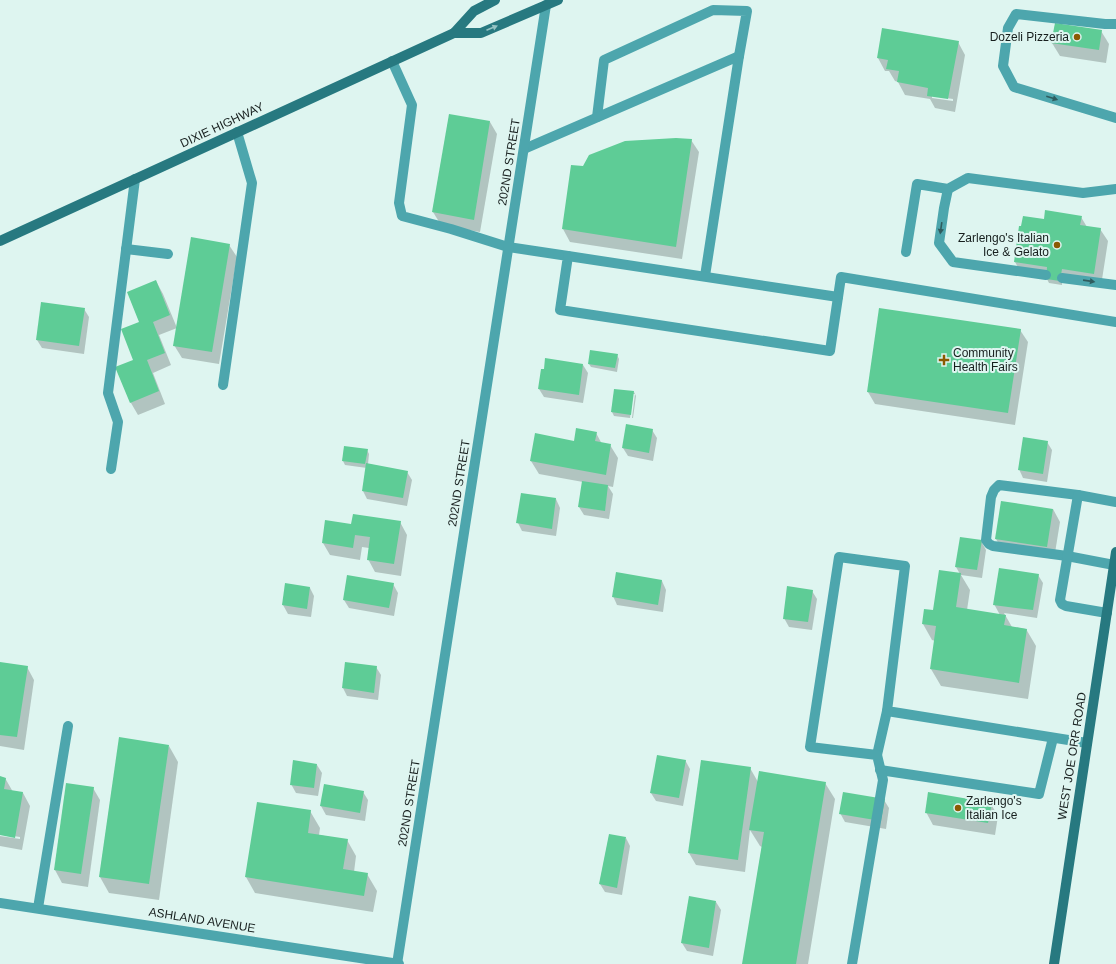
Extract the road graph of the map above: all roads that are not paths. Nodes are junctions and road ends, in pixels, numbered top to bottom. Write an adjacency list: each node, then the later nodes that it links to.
1 (495, 0): 5 (main road, DIXIE HIGHWAY)
2 (558, 0): 3 (main road, DIXIE HIGHWAY)
3 (546, 5): 5 (main road, DIXIE HIGHWAY, one-way to 3); 11 (street, 202ND STREET)
4 (1116, 24): 9 (street, one-way to 9)
5 (454, 33): 7 (main road, DIXIE HIGHWAY)
6 (739, 56): 8 (street); 8 (street); 22 (street)
7 (392, 61): 10 (main road, DIXIE HIGHWAY); 16 (street)
8 (597, 117): 11 (street)
9 (1116, 118)
10 (237, 132): 12 (main road, DIXIE HIGHWAY); 27 (street)
11 (524, 149): 16 (street, 202ND STREET)
12 (135, 179): 15 (main road, DIXIE HIGHWAY); 17 (street)
13 (948, 189): 14 (street); 18 (street); 21 (street, one-way to 21)
14 (1116, 189)
15 (0, 240)
16 (508, 248): 20 (street); 43 (street, 202ND STREET)
17 (126, 249): 19 (street); 28 (street)
18 (906, 252)
19 (168, 254)
20 (568, 256): 22 (street); 25 (street)
21 (1046, 275)
22 (705, 276): 25 (street)
23 (1062, 278): 24 (street, one-way to 24)
24 (1116, 285)
25 (838, 297): 26 (street)
26 (1116, 322)
27 (223, 385)
28 (111, 469)
29 (1078, 495): 30 (street); 32 (street); 32 (street)
30 (1116, 502)
31 (1116, 552): 33 (main road, WEST JOE ORR ROAD)
32 (1067, 556): 33 (street); 34 (street)
33 (1114, 565): 34 (main road, WEST JOE ORR ROAD)
34 (1107, 613): 38 (main road, WEST JOE ORR ROAD)
35 (887, 711): 37 (street); 39 (street); 39 (street)
36 (68, 726): 42 (street)
37 (1053, 738): 38 (street); 40 (street)
38 (1087, 743): 45 (main road, WEST JOE ORR ROAD)
39 (877, 755): 40 (street)
40 (880, 770): 44 (street)
41 (0, 903): 42 (street, ASHLAND AVENUE)
42 (38, 908): 43 (street, ASHLAND AVENUE)
43 (398, 964)
44 (852, 964)
45 (1054, 964)

